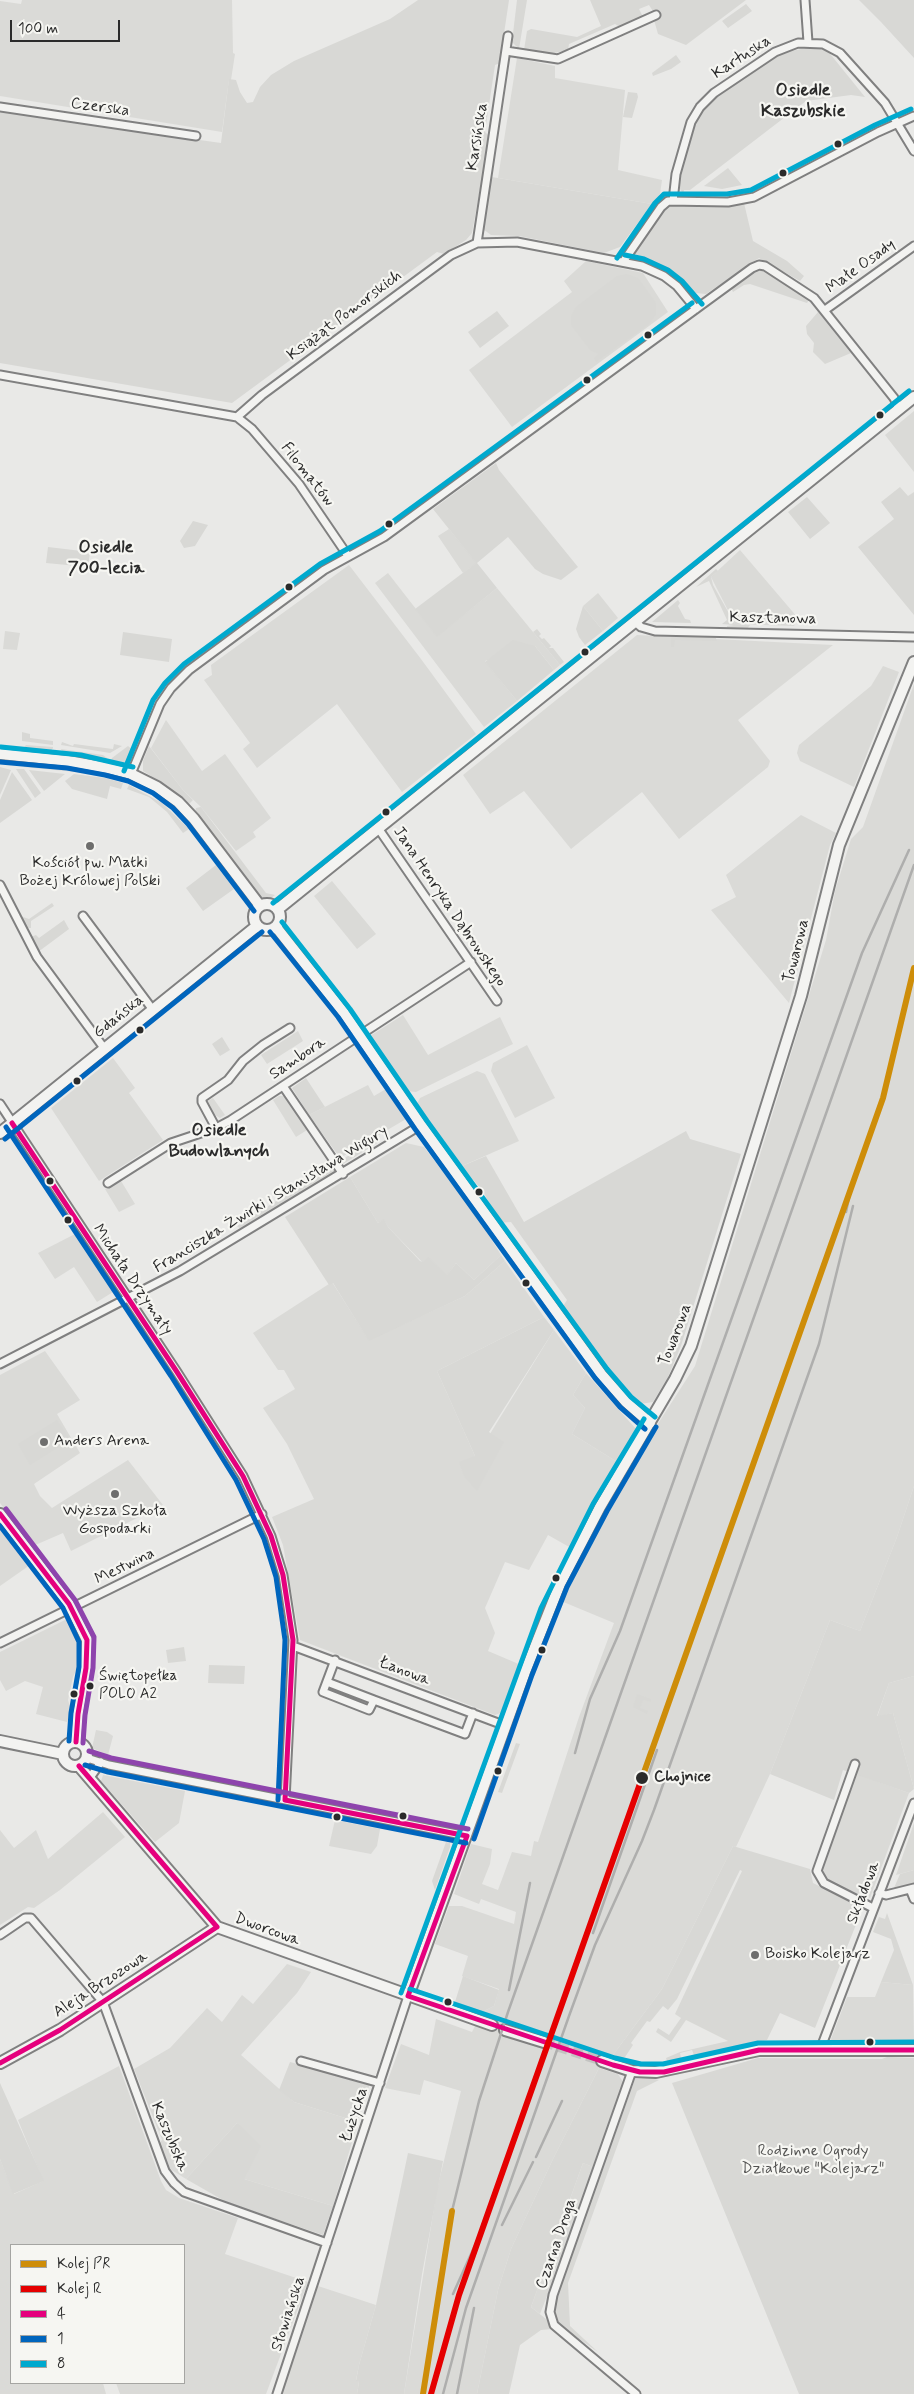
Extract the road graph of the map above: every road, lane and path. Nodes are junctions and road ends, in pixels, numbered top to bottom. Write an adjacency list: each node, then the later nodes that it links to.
1 (805, 0): 4 (street)
2 (656, 16): 5 (street)
3 (508, 36): 5 (street, Karsińska)
4 (808, 42): 8 (street, Kartuska); 11 (street, Kartuska)
5 (506, 51): 12 (street, Karsińska)
6 (0, 107): 9 (street, Czerska)
7 (914, 116): 8 (street)
8 (897, 123): 10 (street, Kartuska); 11 (street)
9 (196, 136)
10 (914, 151)
11 (673, 200): 14 (street)
12 (477, 243): 14 (street, Książąt Pomorskich); 20 (street, Książąt Pomorskich)
13 (914, 246): 15 (street, Małe Osady)
14 (622, 262): 16 (street, Książąt Pomorskich)
15 (823, 308): 16 (street); 19 (street, Małe Osady)
16 (696, 309): 21 (street)
17 (0, 375): 20 (street)
18 (914, 397): 19 (street)
19 (899, 409): 22 (street)
20 (237, 417): 21 (street, Filomatów)
21 (348, 556): 26 (street)
22 (634, 621): 23 (street, Kasztanowa); 27 (street)
23 (914, 637)
24 (914, 662): 50 (street, Towarowa)
25 (0, 754): 26 (street)
26 (131, 774): 29 (street)
27 (378, 828): 30 (street); 34 (street, Jana Henryka Dąbrowskego)
28 (0, 884): 39 (street)
29 (260, 906): 30 (street); 32 (street)
30 (278, 909): 33 (street)
31 (83, 916): 36 (street)
32 (257, 926): 33 (street); 36 (street, Gdańska)
33 (276, 927): 38 (street)
34 (471, 962): 35 (street, Jana Henryka Dąbrowskego); 38 (street, Sambora)
35 (497, 1001)
36 (153, 1010): 39 (street, Gdańska)
37 (290, 1028): 44 (street)
38 (360, 1035): 40 (street, Sambora); 43 (street)
39 (104, 1048): 42 (street, Gdańska)
40 (283, 1086): 44 (street, Sambora); 46 (street)
41 (0, 1104): 42 (street, Michała Drzymały)
42 (12, 1123): 45 (street, Gdańska); 48 (street, Michała Drzymały)
43 (421, 1125): 46 (street, Franciszka Żwirki i Stanisława Wigury); 50 (street)
44 (216, 1128): 47 (street, Sambora)
45 (0, 1133)
46 (343, 1174): 48 (street, Franciszka Żwirki i Stanisława Wigury)
47 (108, 1182)
48 (127, 1299): 49 (street, Franciszka Żwirki i Stanisława Wigury); 52 (street, Michała Drzymały)
49 (0, 1364)
50 (650, 1423): 60 (street, Towarowa)
51 (0, 1514): 53 (street)
52 (262, 1514): 53 (street, Mestwina); 55 (street, Michała Drzymały)
53 (72, 1608): 54 (street, Mestwina); 62 (street)
54 (0, 1643)
55 (293, 1646): 56 (street, Łanowa); 69 (street, Michała Drzymały)
56 (334, 1660): 57 (street); 59 (street, Łanowa)
57 (327, 1682): 58 (street); 58 (street)
58 (374, 1700): 59 (street)
59 (473, 1713): 60 (street, Łanowa)
60 (506, 1726): 71 (street, Towarowa)
61 (0, 1741): 63 (street)
62 (76, 1742): 63 (street); 64 (street)
63 (63, 1754): 67 (street)
64 (87, 1758): 65 (street); 67 (street)
65 (101, 1762): 68 (street); 69 (street)
66 (855, 1764): 75 (street)
67 (79, 1766): 68 (street, Dworcowa)
68 (91, 1775): 76 (street, Dworcowa)
69 (285, 1800): 71 (street)
70 (914, 1803): 73 (street, Składowa)
71 (467, 1836): 78 (street, Towarowa)
72 (912, 1888): 73 (street); 74 (street)
73 (879, 1893): 75 (street, Składowa)
74 (914, 1898)
75 (873, 1908): 83 (street, Składowa)
76 (217, 1928): 78 (street, Dworcowa); 79 (street, Aleja Brzozowa)
77 (0, 1935): 79 (street)
78 (408, 1996): 80 (street, Dworcowa); 89 (street, Łużycka)
79 (103, 2002): 87 (street, Aleja Brzozowa); 90 (street, Kaszubska)
80 (492, 2025)
81 (505, 2030): 82 (street)
82 (544, 2042)
83 (820, 2050): 84 (street); 88 (street)
84 (914, 2050)
85 (301, 2061): 89 (street)
86 (602, 2061): 88 (street)
87 (0, 2064)
88 (632, 2071): 92 (street, Czarna Droga)
89 (380, 2083): 90 (street, Łużycka)
90 (326, 2243): 91 (street, Słowiańska)
91 (277, 2394)
92 (636, 2394)

